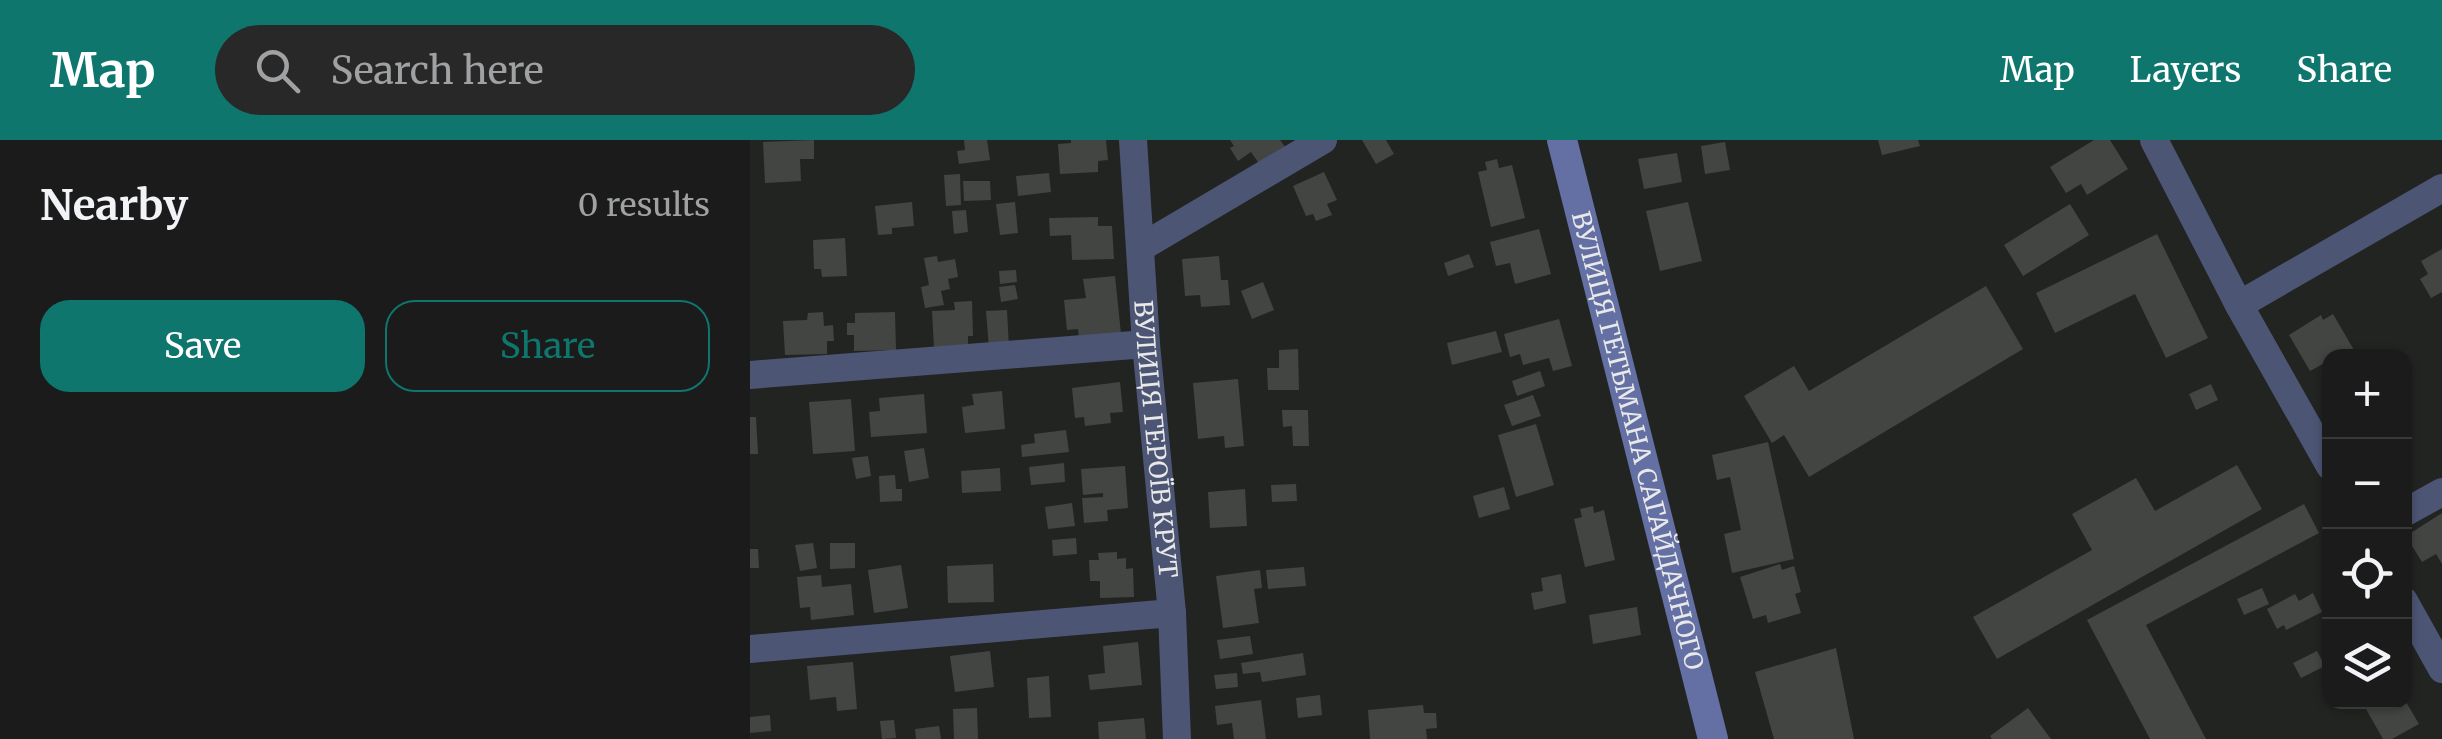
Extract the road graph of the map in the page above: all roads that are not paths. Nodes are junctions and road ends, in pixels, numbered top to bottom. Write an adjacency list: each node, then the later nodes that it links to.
1 (1133, 140): 6 (street, ВУЛИЦЯ ГЕРОЇВ КРУТ)
2 (1323, 140): 6 (street)
3 (1562, 140): 18 (main road, ВУЛИЦЯ ГЕТЬМАНА САГАЙДАЧНОГО)
4 (2154, 140): 7 (street)
5 (2442, 188): 7 (street)
6 (1140, 248): 8 (street, ВУЛИЦЯ ГЕРОЇВ КРУТ)
7 (2239, 305): 10 (street)
8 (1146, 344): 9 (street); 13 (street, ВУЛИЦЯ ГЕРОЇВ КРУТ)
9 (750, 375)
10 (2322, 452)
11 (2442, 492): 12 (street)
12 (2412, 509)
13 (1172, 612): 15 (street); 17 (street, ВУЛИЦЯ ГЕРОЇВ КРУТ)
14 (2412, 615): 16 (street)
15 (750, 649)
16 (2442, 669)
17 (1177, 739)
18 (1713, 739)

